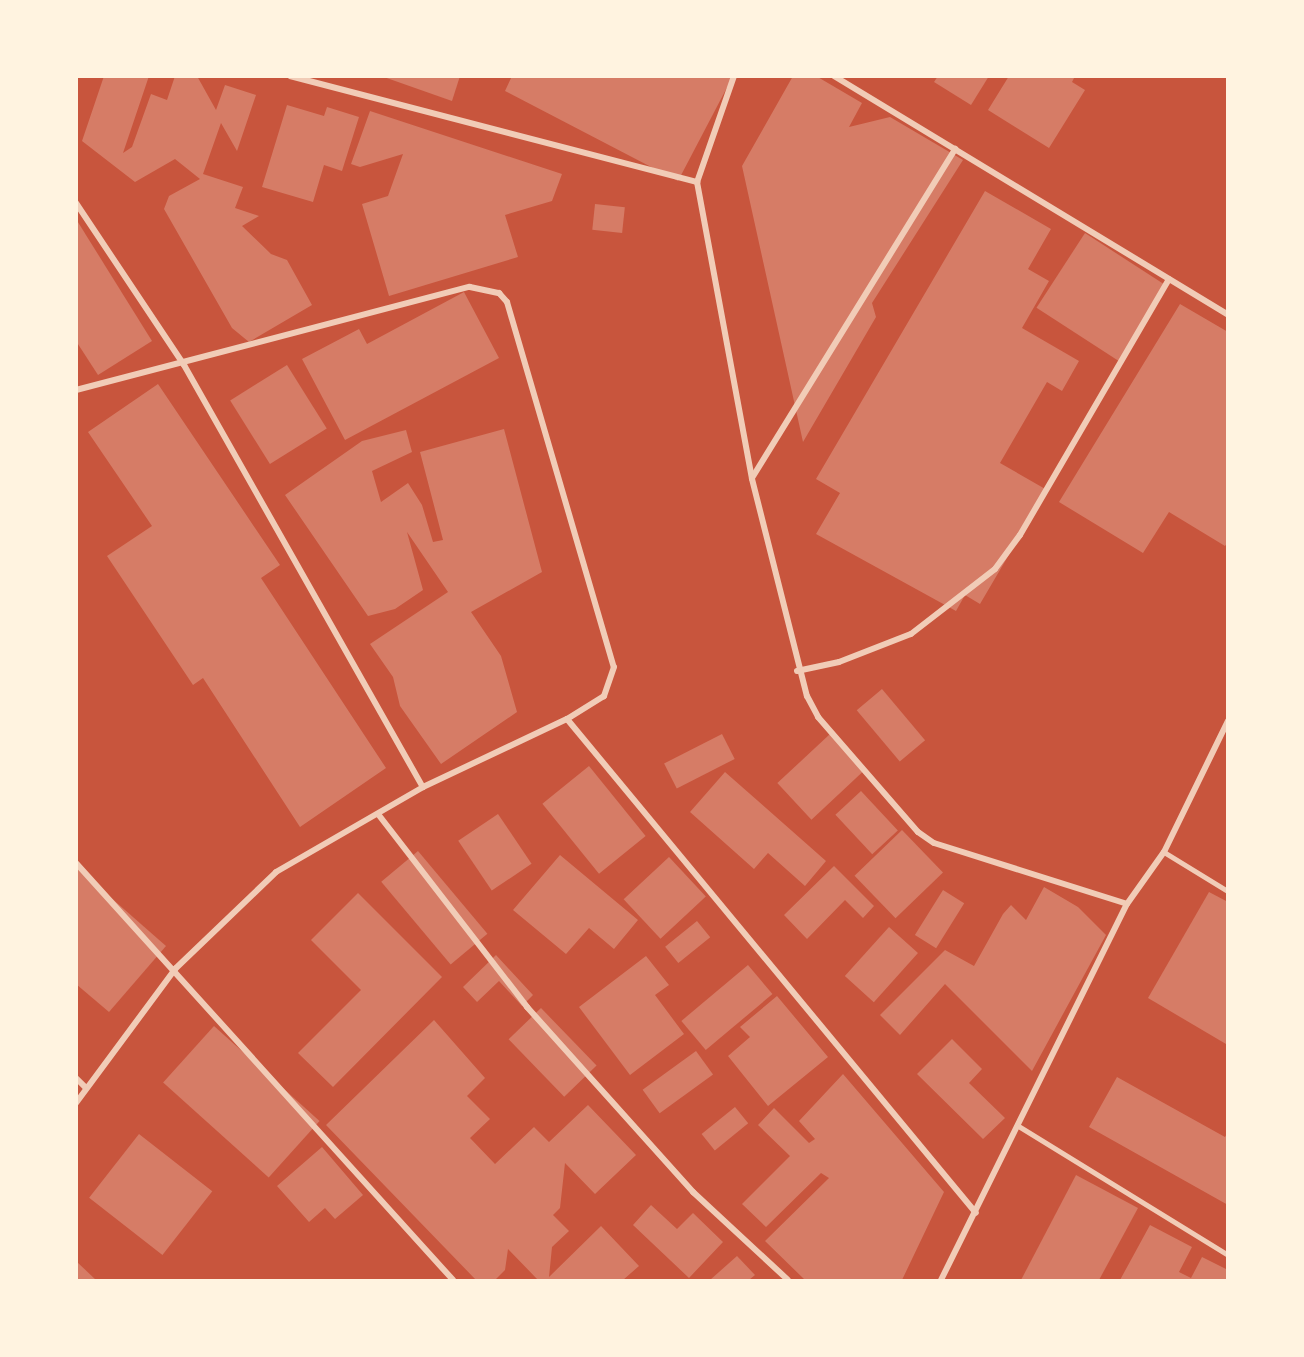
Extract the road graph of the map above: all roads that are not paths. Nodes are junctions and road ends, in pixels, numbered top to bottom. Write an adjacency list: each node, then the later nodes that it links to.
1 (290, 76): 5 (street)
2 (734, 76): 5 (street)
3 (834, 76): 4 (street)
4 (955, 149): 7 (street); 11 (street)
5 (697, 182): 11 (street)
6 (76, 203): 9 (street)
7 (1169, 279): 8 (street); 12 (street)
8 (1227, 315)
9 (184, 365): 10 (street); 13 (street); 15 (street)
10 (76, 390)
11 (752, 478): 12 (street)
12 (797, 671): 20 (street)
13 (567, 719): 15 (street); 26 (street)
14 (1227, 721): 17 (street)
15 (423, 787): 16 (street)
16 (378, 814): 21 (street); 29 (street)
17 (1164, 852): 19 (lane); 20 (street)
18 (76, 863): 21 (street)
19 (1227, 891)
20 (1127, 903): 25 (street)
21 (175, 969): 23 (street); 28 (street)
22 (76, 1078): 23 (street)
23 (86, 1088): 24 (street)
24 (76, 1103)
25 (1017, 1125): 26 (street); 27 (lane)
26 (976, 1213): 30 (street)
27 (1227, 1255)
28 (453, 1281)
29 (788, 1281)
30 (941, 1281)

